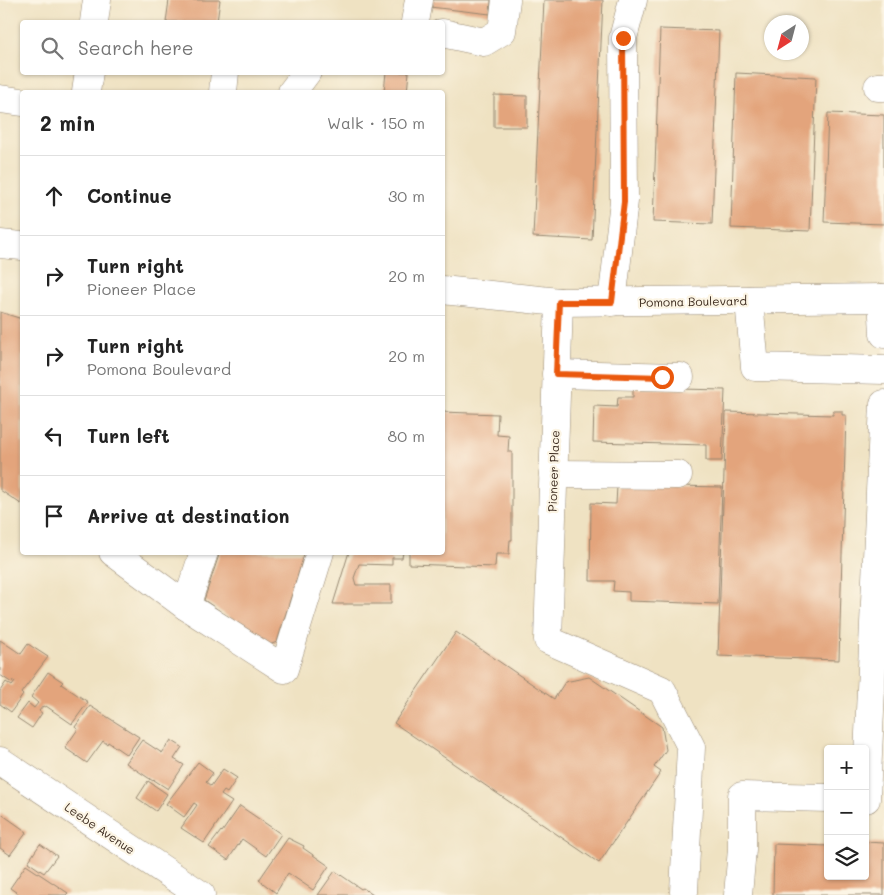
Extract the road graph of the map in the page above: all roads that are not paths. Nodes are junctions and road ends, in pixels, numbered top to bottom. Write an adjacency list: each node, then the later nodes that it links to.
1 (97, 0): 5 (street)
2 (419, 0): 6 (street)
3 (506, 0): 7 (street)
4 (633, 0): 22 (street)
5 (94, 20)
6 (415, 20)
7 (445, 34)
8 (89, 75): 11 (street)
9 (225, 75): 12 (street)
10 (305, 75): 13 (street)
11 (86, 90)
12 (223, 90)
13 (294, 90)
14 (0, 99): 15 (street)
15 (20, 102)
16 (0, 244): 17 (street)
17 (20, 246)
18 (445, 290): 21 (street, Pomona Boulevard)
19 (883, 298): 20 (street, Pomona Boulevard); 23 (street)
20 (749, 300): 22 (street, Pomona Boulevard); 24 (street)
21 (559, 302): 22 (street, Pomona Boulevard); 25 (street, Pioneer Place)
22 (612, 302)
23 (884, 334)
24 (884, 370)
25 (556, 374): 26 (street); 28 (street, Pioneer Place)
26 (680, 377)
27 (884, 404): 36 (street)
28 (553, 474): 29 (street); 40 (street, Pioneer Place)
29 (678, 475)
30 (121, 555): 33 (street)
31 (203, 555): 34 (street)
32 (319, 555): 34 (street)
33 (143, 563): 34 (street)
34 (186, 606)
35 (0, 761): 41 (street, Leebe Avenue)
36 (866, 790)
37 (824, 798): 42 (street)
38 (869, 799): 39 (street)
39 (884, 800)
40 (684, 892)
41 (201, 895)
42 (738, 895)

